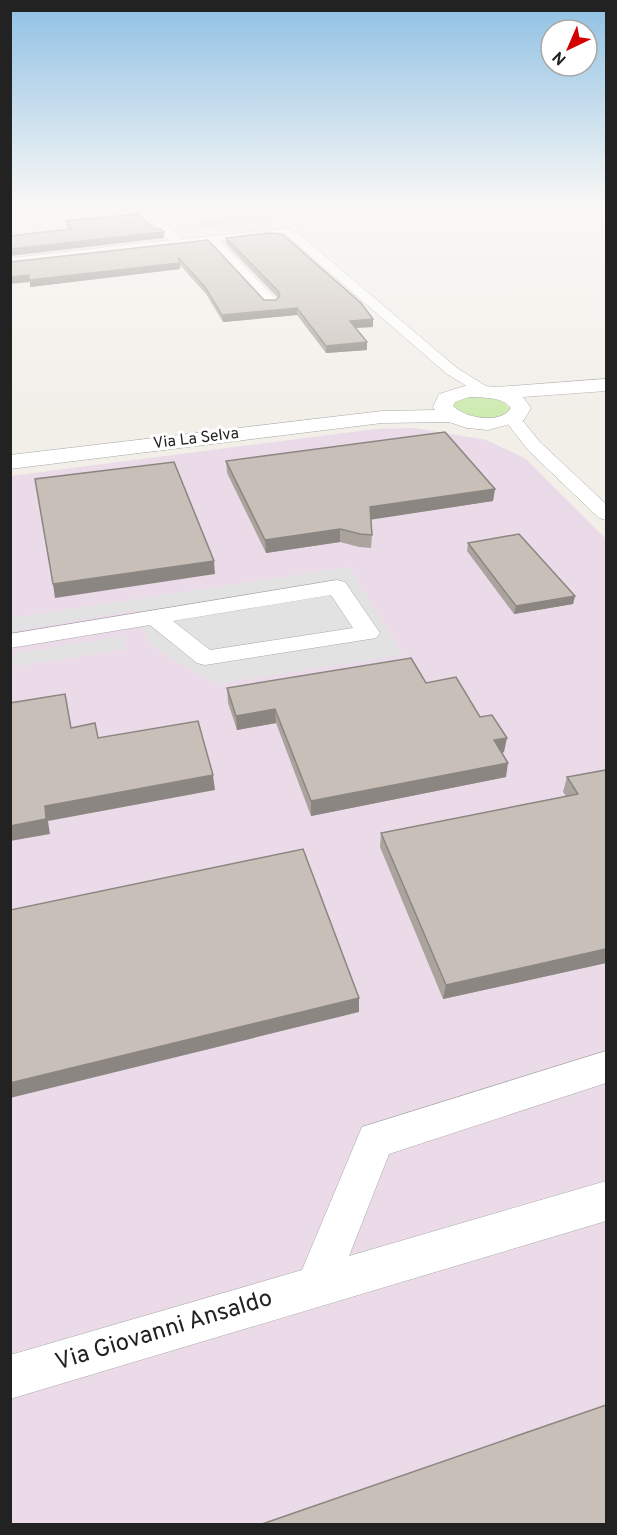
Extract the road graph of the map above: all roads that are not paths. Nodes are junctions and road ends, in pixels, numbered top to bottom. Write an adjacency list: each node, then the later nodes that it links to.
1 (245, 275): 3 (street)
2 (340, 275): 4 (street)
3 (271, 302)
4 (452, 371): 6 (street); 7 (street)
5 (597, 386): 6 (street); 8 (street)
6 (491, 392): 7 (street); 8 (street)
7 (452, 403): 9 (street); 11 (street, Via La Selva)
8 (516, 413): 9 (street); 10 (street)
9 (487, 423): 10 (street)
10 (534, 446): 12 (street)
11 (10, 462)
12 (606, 514)
13 (154, 617): 13 (street); 14 (street)
14 (10, 641)
15 (606, 1067): 17 (street)
16 (606, 1201): 17 (street, Via Giovanni Ansaldo)
17 (317, 1285): 18 (street, Via Giovanni Ansaldo)
18 (10, 1377)

